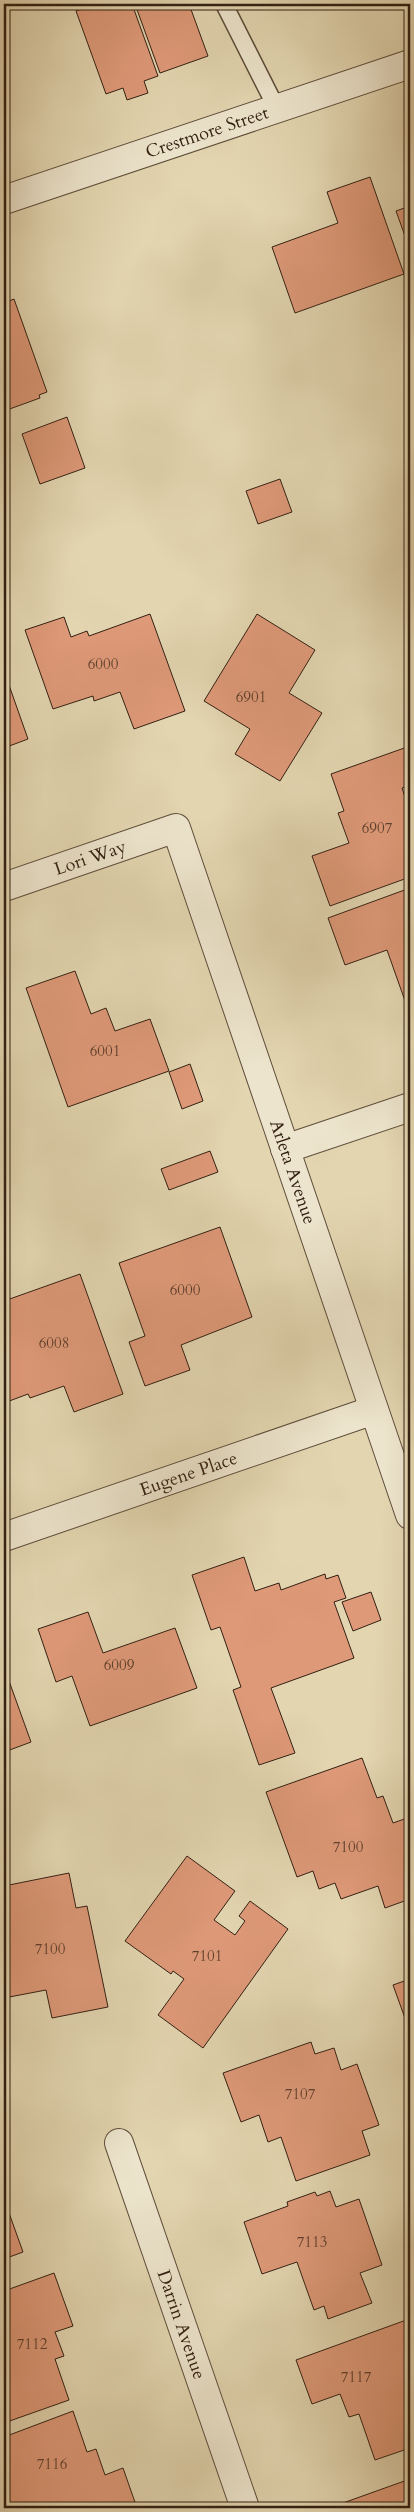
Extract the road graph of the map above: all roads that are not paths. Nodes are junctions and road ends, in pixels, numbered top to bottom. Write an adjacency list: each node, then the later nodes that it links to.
1 (224, 4): 3 (lane)
2 (410, 64): 3 (street, Crestmore Street)
3 (277, 108): 4 (street, Crestmore Street)
4 (4, 200)
5 (176, 828): 6 (street, Lori Way); 8 (street, Arleta Avenue)
6 (4, 887)
7 (410, 1107): 8 (street)
8 (285, 1149): 9 (street, Arleta Avenue)
9 (374, 1410): 10 (street, Arleta Avenue); 11 (street, Eugene Place)
10 (410, 1514)
11 (4, 1537)
12 (119, 2143): 13 (street, Darrin Avenue)
13 (245, 2508)

